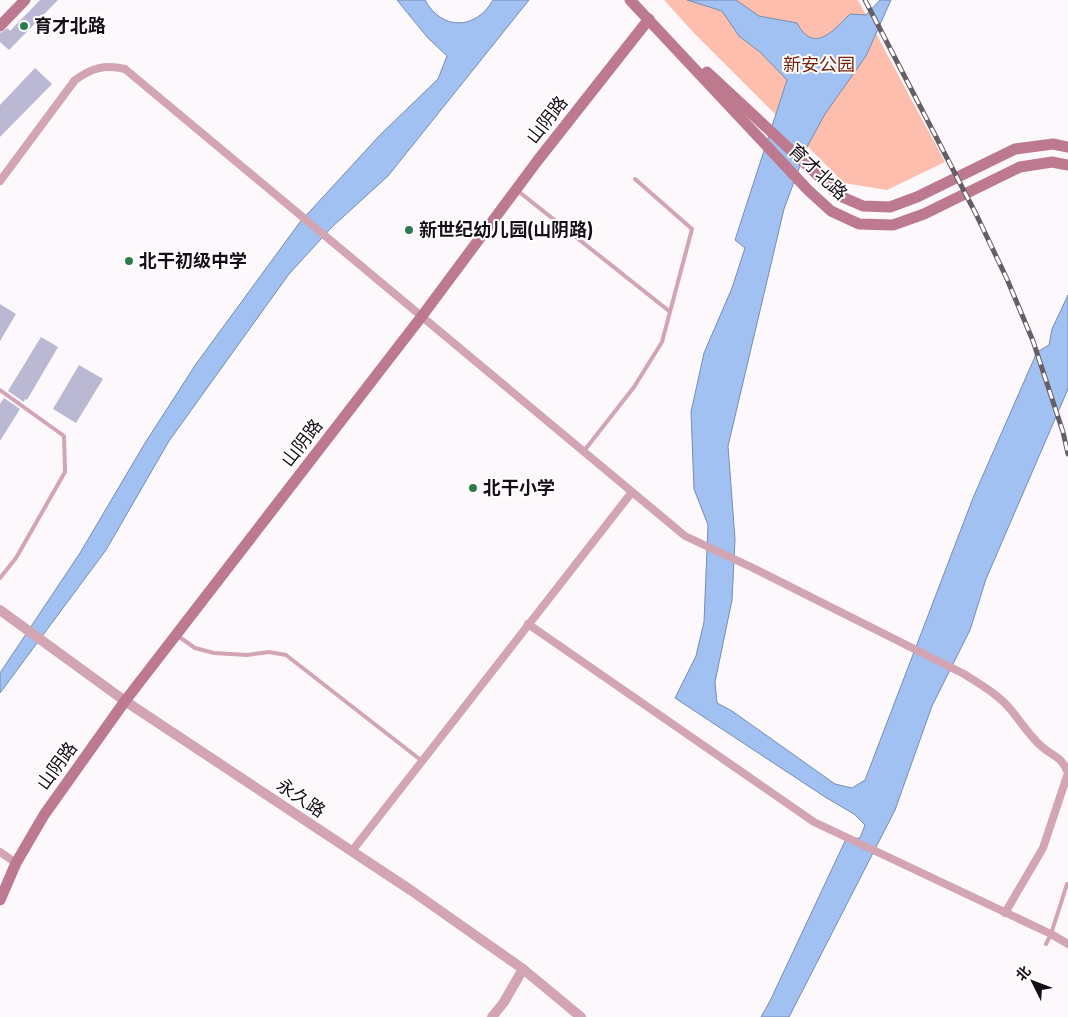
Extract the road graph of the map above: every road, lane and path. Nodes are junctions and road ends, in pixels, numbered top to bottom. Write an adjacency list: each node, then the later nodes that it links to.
1 (25, 0): 4 (main road)
2 (630, 0): 3 (main road, 育才北路)
3 (649, 19): 5 (main road, 育才北路); 6 (main road, 育才北路); 9 (main road, 山阴路)
4 (0, 26)
5 (1068, 147)
6 (1068, 165)
7 (634, 179): 10 (lane)
8 (0, 181): 11 (street)
9 (516, 189): 10 (lane); 11 (main road, 山阴路)
10 (669, 310): 13 (lane)
11 (422, 316): 13 (street); 18 (main road, 山阴路)
12 (0, 390): 15 (lane)
13 (584, 451): 14 (street)
14 (632, 492): 17 (street); 26 (street)
15 (0, 578)
16 (0, 610): 19 (street, 永久路)
17 (528, 624): 20 (street); 26 (street)
18 (176, 635): 19 (main road, 山阴路); 20 (lane)
19 (125, 701): 21 (street, 永久路); 23 (main road, 山阴路)
20 (422, 761): 21 (street)
21 (352, 851): 30 (street, 永久路)
22 (0, 852): 23 (street)
23 (16, 863): 25 (main road, 山阴路)
24 (1067, 884): 27 (lane)
25 (0, 900)
26 (1005, 913): 27 (street)
27 (1051, 934): 28 (lane); 29 (street)
28 (1046, 944)
29 (1068, 944)
30 (522, 970): 31 (street); 32 (street, 永久路)
31 (492, 1017)
32 (581, 1017)

